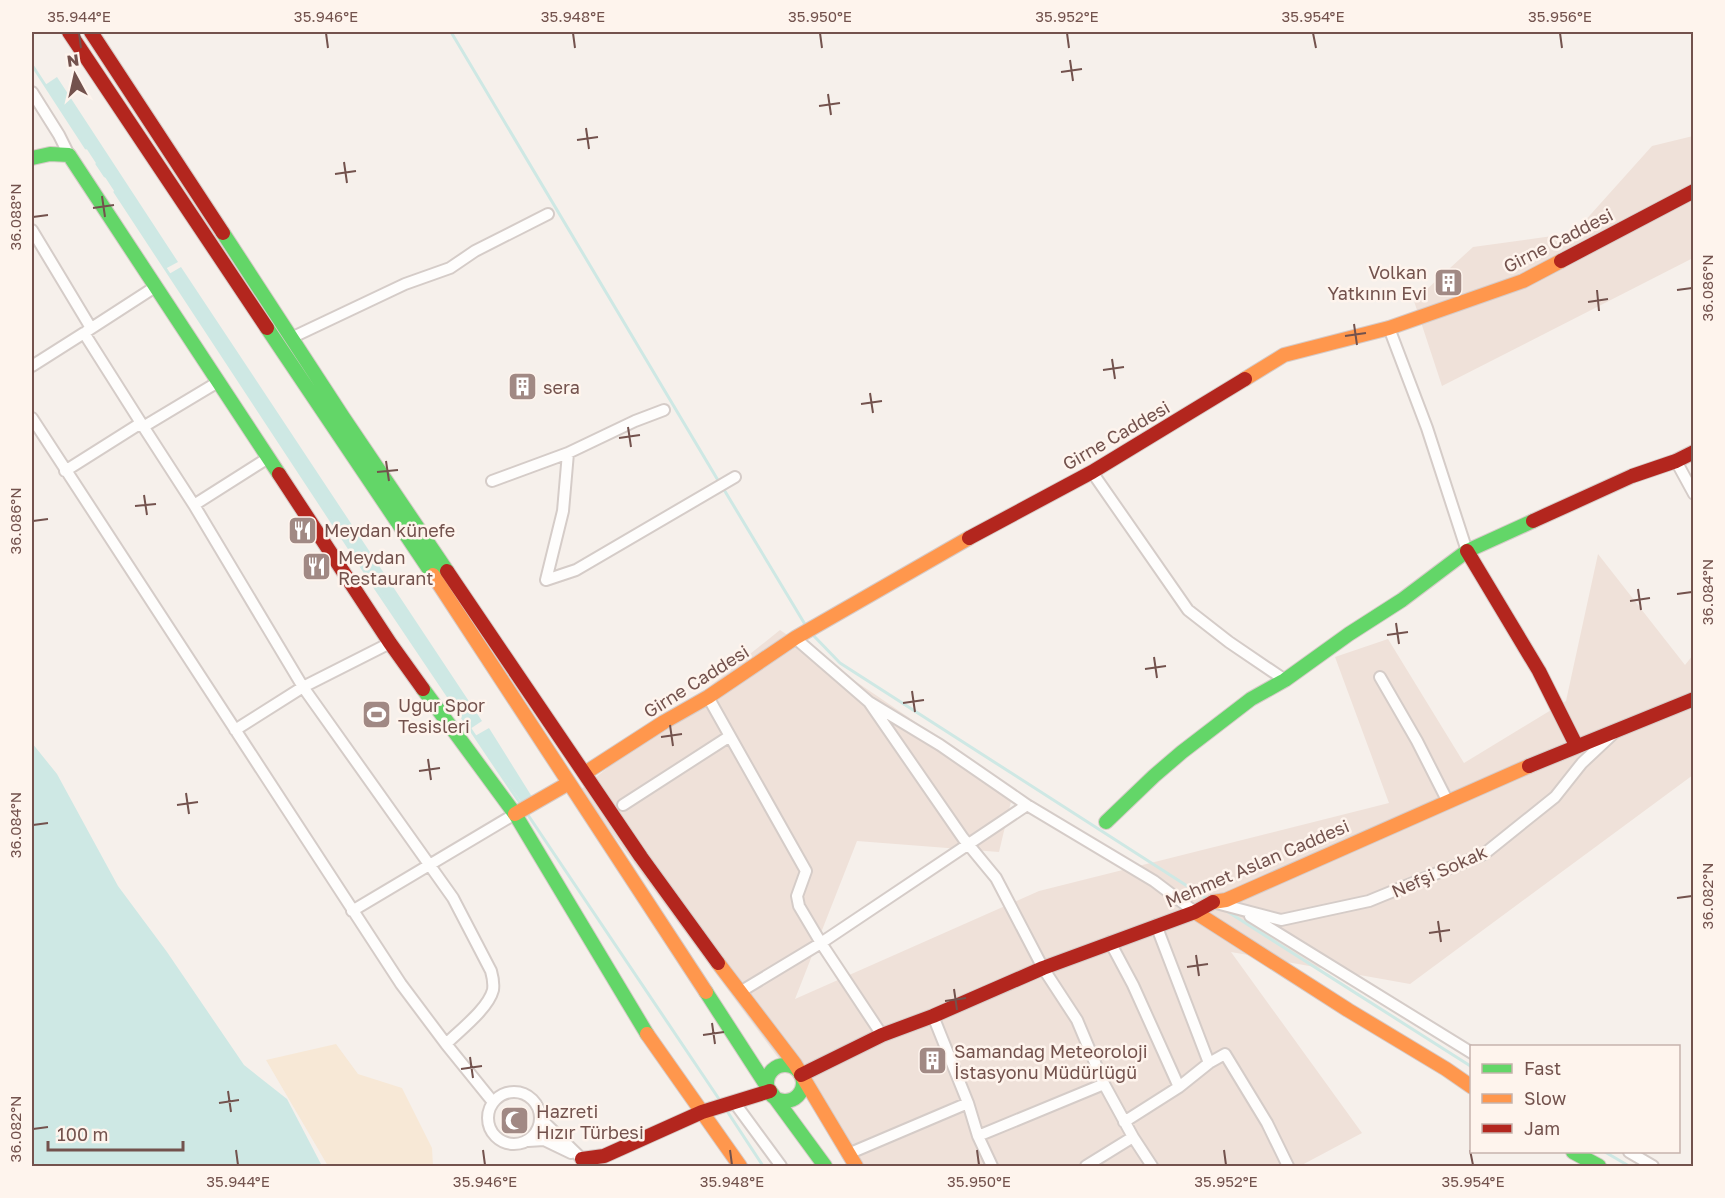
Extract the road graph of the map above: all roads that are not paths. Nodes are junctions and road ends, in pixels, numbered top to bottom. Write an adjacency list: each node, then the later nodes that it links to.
1 (69, 32): 42 (street)
2 (90, 32): 12 (street)
3 (32, 92): 4 (street)
4 (69, 155): 5 (street); 9 (street)
5 (32, 158)
6 (1694, 191): 10 (street, Girne Caddesi)
7 (548, 213): 12 (street)
8 (32, 231): 11 (street)
9 (155, 287): 11 (street); 14 (street)
10 (1389, 328): 23 (street, Girne Caddesi); 28 (street)
11 (88, 331): 13 (street); 17 (street)
12 (291, 338): 41 (street)
13 (32, 366)
14 (218, 382): 17 (street); 20 (street)
15 (664, 410): 19 (street)
16 (32, 418): 22 (street)
17 (142, 425): 22 (street); 27 (street)
18 (1694, 452): 21 (street)
19 (568, 453): 24 (street); 25 (street)
20 (268, 458): 27 (street); 30 (street)
21 (1676, 460): 26 (street); 28 (street)
22 (65, 471): 38 (street)
23 (1092, 472): 29 (street, Girne Caddesi); 32 (street)
24 (735, 477)
25 (492, 481)
26 (1694, 494)
27 (194, 505): 33 (street)
28 (1467, 551): 32 (street); 40 (street)
29 (795, 638): 34 (street, Girne Caddesi); 36 (street)
30 (390, 644): 33 (street); 46 (street)
31 (1380, 677): 43 (street)
32 (1285, 680): 47 (street)
33 (303, 687): 38 (street); 49 (street)
34 (708, 697): 39 (street); 41 (street, Girne Caddesi)
35 (1694, 699): 37 (street, Mehmet Aslan Caddesi)
36 (869, 702): 45 (street); 48 (street)
37 (1622, 726): 40 (street, Mehmet Aslan Caddesi); 52 (street, Nefşi Sokak)
38 (235, 730): 51 (street)
39 (730, 736): 44 (street); 56 (street)
40 (1576, 745): 43 (street, Mehmet Aslan Caddesi)
41 (585, 773): 58 (street)
42 (569, 783): 46 (street); 68 (street)
43 (1447, 800): 50 (street, Mehmet Aslan Caddesi)
44 (623, 805)
45 (1027, 805): 48 (street); 53 (street)
46 (515, 814): 49 (street); 72 (street)
47 (1106, 822)
48 (969, 845): 56 (street); 57 (street)
49 (429, 866): 51 (street); 61 (street)
50 (1213, 902): 52 (street, Nefşi Sokak); 53 (street, Mehmet Aslan Caddesi)
51 (352, 910): 61 (street)
52 (1240, 910): 62 (street)
53 (1195, 912): 54 (street, Mehmet Aslan Caddesi); 66 (street)
54 (1156, 925): 55 (street, Mehmet Aslan Caddesi); 63 (street)
55 (1110, 942): 57 (street, Mehmet Aslan Caddesi); 67 (street)
56 (821, 943): 58 (street); 60 (street)
57 (1043, 968): 59 (street, Mehmet Aslan Caddesi); 65 (street)
58 (740, 992): 64 (street)
59 (933, 1016): 60 (street, Mehmet Aslan Caddesi); 71 (street)
60 (882, 1035): 64 (street, Mehmet Aslan Caddesi)
61 (446, 1044): 69 (street)
62 (1470, 1052)
63 (1209, 1063): 67 (street); 89 (street)
64 (801, 1075): 68 (street); 68 (street); 80 (street)
65 (1104, 1084): 74 (street); 75 (street)
66 (1470, 1087)
67 (1179, 1088): 74 (street)
68 (770, 1091): 70 (street); 84 (street)
69 (493, 1102): 73 (street); 77 (street)
70 (734, 1102): 72 (street); 83 (street)
71 (968, 1103): 75 (street); 80 (street)
72 (702, 1112): 81 (street); 82 (street)
73 (541, 1119): 77 (street); 81 (street)
74 (1124, 1122): 76 (street)
75 (978, 1136): 86 (street)
76 (1133, 1137): 87 (street); 88 (street)
77 (528, 1141): 81 (street)
78 (1575, 1153): 90 (street)
79 (1631, 1153): 91 (street)
80 (848, 1154): 85 (street)
81 (583, 1164)
82 (740, 1167)
83 (781, 1167)
84 (825, 1167)
85 (856, 1167)
86 (992, 1167)
87 (1086, 1167)
88 (1152, 1167)
89 (1288, 1167)
90 (1599, 1167)
91 (1653, 1167)

